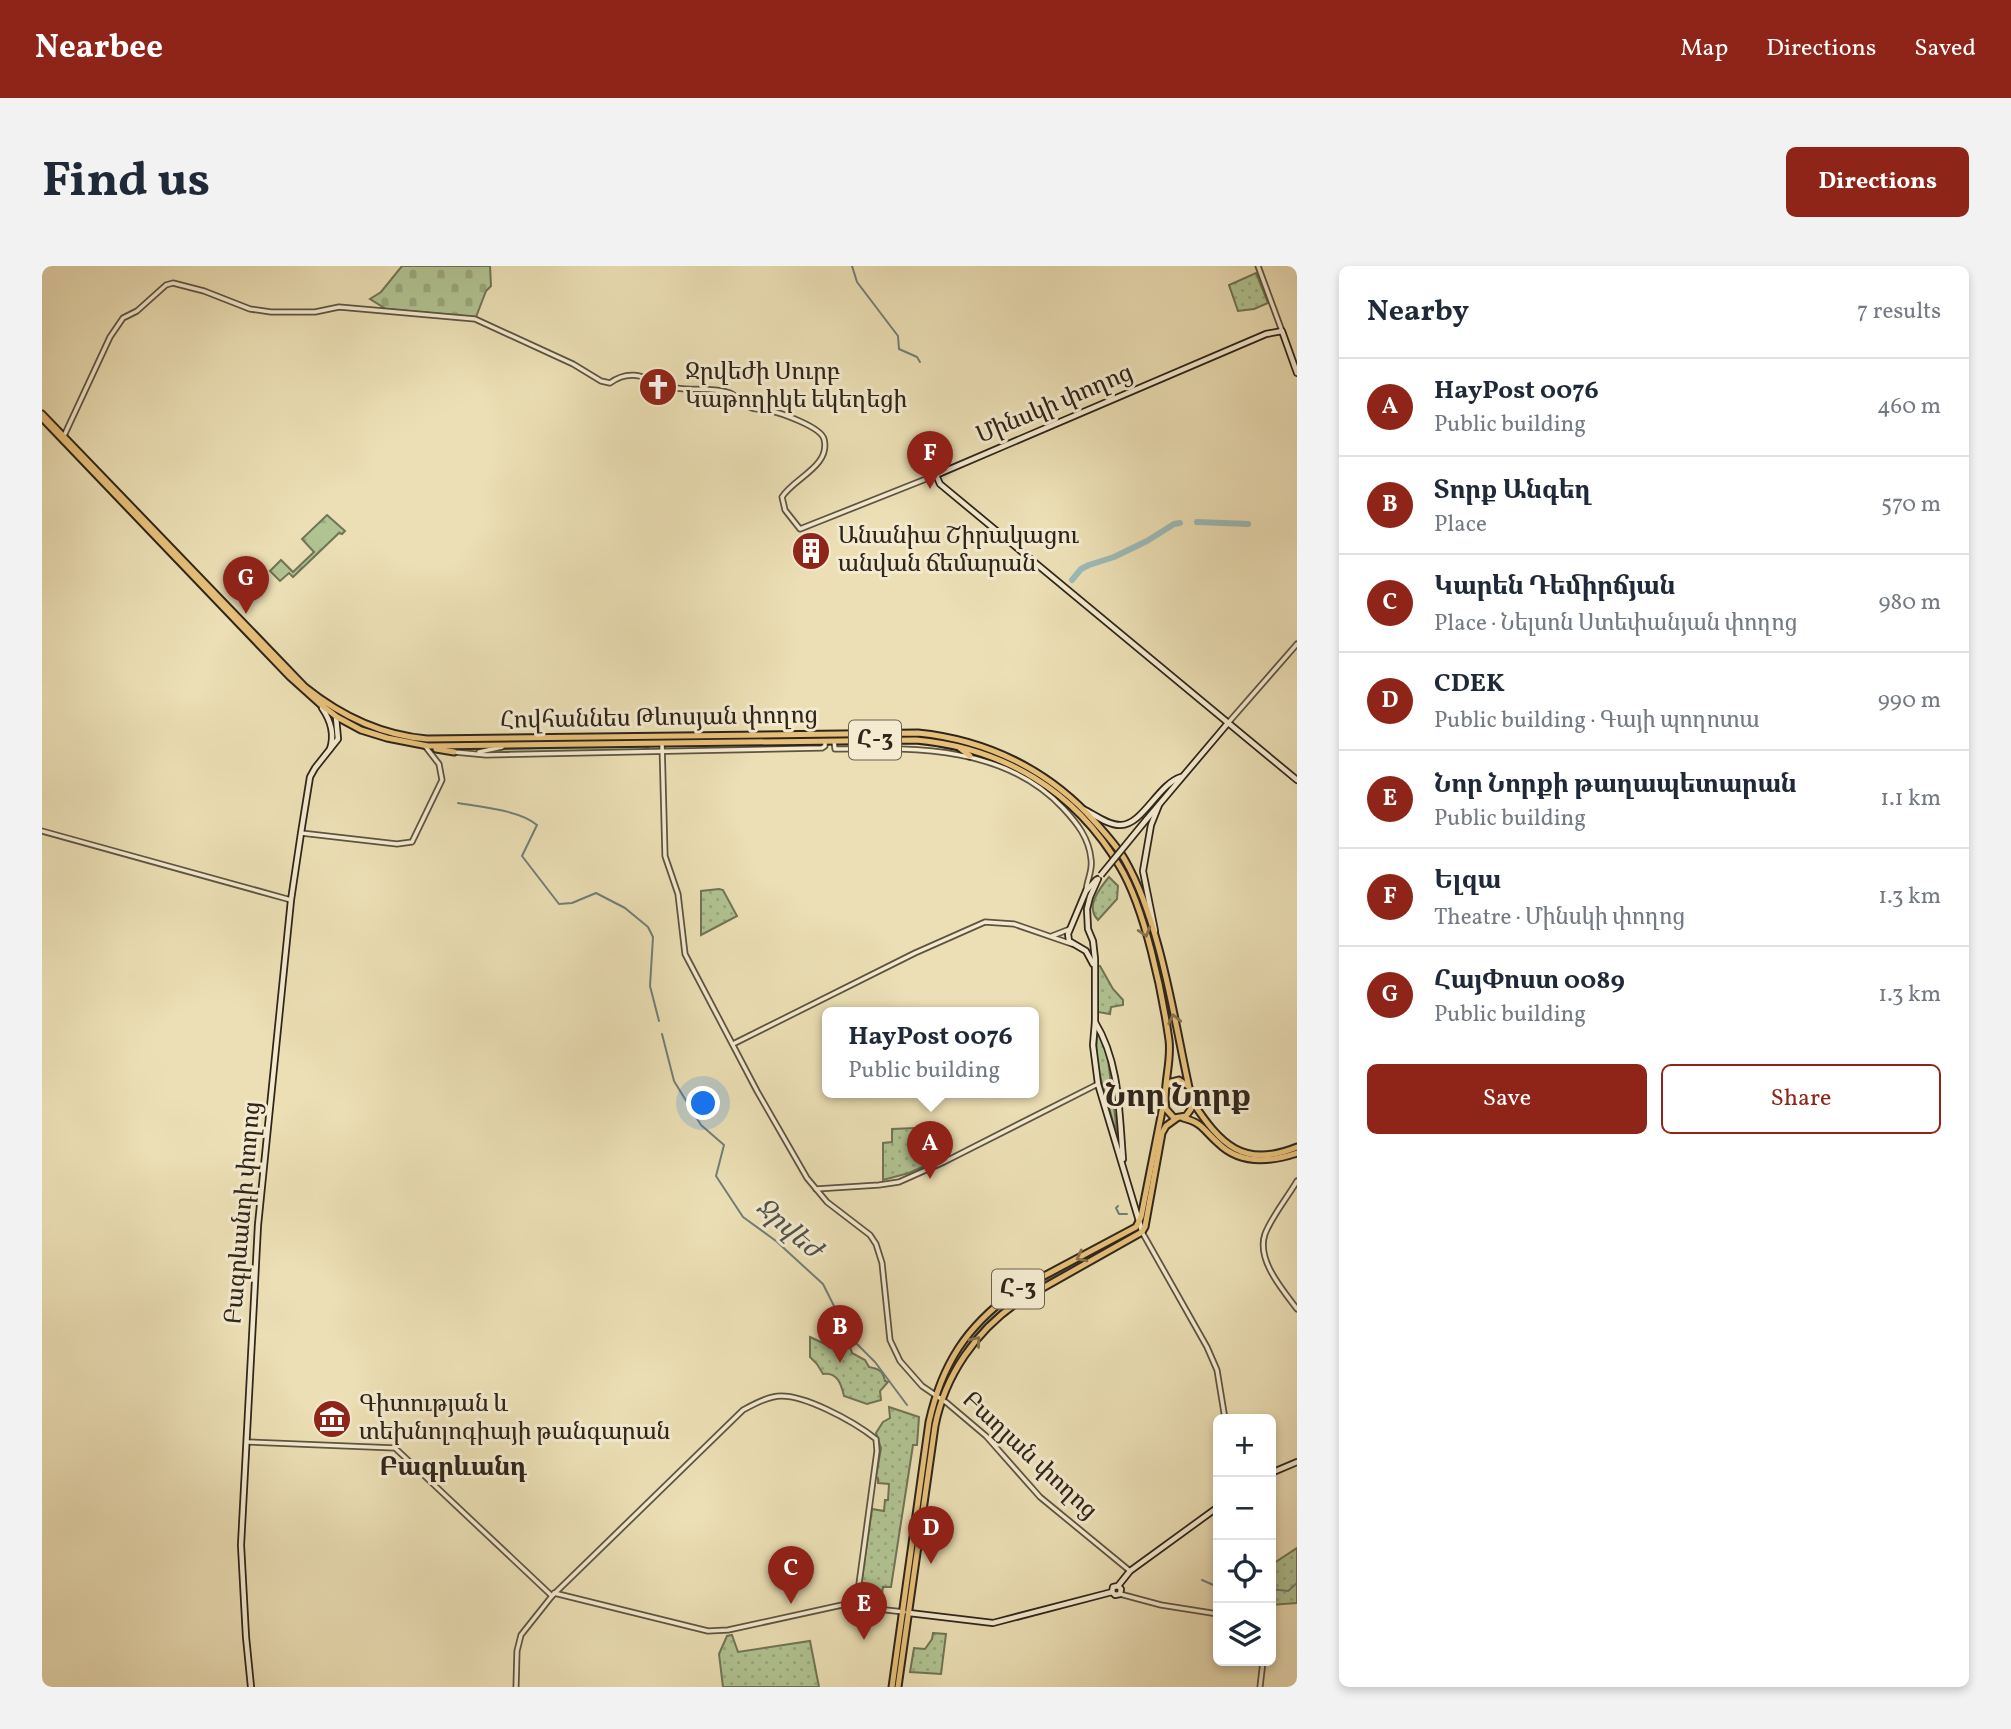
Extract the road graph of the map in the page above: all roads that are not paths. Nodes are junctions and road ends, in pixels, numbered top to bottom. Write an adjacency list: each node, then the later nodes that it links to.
1 (1258, 266): 2 (street)
2 (1282, 331): 3 (main road); 6 (main road, Մինսկի փողոց)
3 (1297, 373)
4 (42, 416): 5 (main road, Հովհաննես Թևոսյան փողոց / Հ-3)
5 (63, 438): 6 (street, Մինսկի փողոց); 8 (main road, Հովհաննես Թևոսյան փողոց / Հ-3)
6 (936, 475): 11 (main road)
7 (1297, 644): 11 (street)
8 (323, 704): 9 (main road, Հովհաննես Թևոսյան փողոց / Հ-3); 10 (main road, Հովհաննես Թևոսյան փողոց / Հ-3); 19 (main road)
9 (334, 709): 10 (main road); 14 (main road, Հովհաննես Թևոսյան փողոց / Հ-3)
10 (337, 718): 14 (main road, Հովհաննես Թևոսյան փողոց / Հ-3); 19 (main road, Բագրևանդի փողոց)
11 (1228, 723): 24 (main road); 25 (main road)
12 (909, 737): 13 (main road, Հովհաննես Թևոսյան փողոց / Հ-3); 18 (main road, Հովհաննես Թևոսյան փողոց / Հ-3); 29 (main road, Հովհաննես Թևոսյան փողոց / Հ-3)
13 (829, 739): 15 (main road, Հովհաննես Թևոսյան փողոց / Հ-3); 22 (street); 23 (street)
14 (406, 740): 15 (main road, Հովհաննես Թևոսյան փողոց / Հ-3); 16 (main road, Հովհաննես Թևոսյան փողոց / Հ-3)
15 (661, 740): 17 (main road, Հովհաննես Թևոսյան փողոց / Հ-3); 22 (street, Բաղյան փողոց)
16 (426, 746): 17 (main road, Հովհաննես Թևոսյան փողոց / Հ-3); 20 (main road); 31 (street)
17 (509, 746): 21 (street)
18 (958, 746): 23 (main road); 28 (main road, Հովհաննես Թևոսյան փողոց / Հ-3)
19 (329, 751): 31 (main road, Բագրևանդի փողոց)
20 (454, 752): 21 (street)
21 (473, 752): 22 (street)
22 (662, 752): 44 (street, Բաղյան փողոց)
23 (970, 757): 26 (street)
24 (1182, 777): 27 (main road); 29 (main road)
25 (1297, 780)
26 (1053, 797): 28 (street); 33 (street)
27 (1159, 805): 32 (main road, bridge); 39 (main road)
28 (1071, 806): 47 (main road, Հովհաննես Թևոսյան փողոց / Հ-3, one-way to 47)
29 (1083, 809): 39 (main road, Հովհաննես Թևոսյան փողոց / Հ-3)
30 (42, 831): 34 (street)
31 (300, 833): 34 (main road, Բագրևանդի փողոց)
32 (1100, 877): 33 (main road); 36 (main road)
33 (1086, 891): 35 (main road)
34 (291, 900): 62 (main road, Բագրևանդի փողոց)
35 (1071, 928): 36 (main road); 38 (street); 40 (main road)
36 (1088, 929): 37 (main road)
37 (1090, 935): 41 (main road); 42 (main road)
38 (1050, 936): 40 (street); 44 (street)
39 (1155, 936): 46 (main road, Հովհաննես Թևոսյան փողոց / Հ-3, one-way to 39)
40 (1072, 944): 41 (main road)
41 (1078, 947): 42 (main road)
42 (1094, 965): 43 (main road)
43 (1095, 1022): 45 (main road); 53 (main road)
44 (733, 1044): 55 (street, Բաղյան փողոց)
45 (1098, 1084): 53 (main road); 55 (street)
46 (1188, 1086): 47 (main road); 49 (main road)
47 (1167, 1088): 48 (main road)
48 (1165, 1098): 50 (main road); 56 (main road)
49 (1192, 1101): 50 (main road); 51 (main road)
50 (1180, 1118): 52 (main road); 57 (main road)
51 (1297, 1147)
52 (1297, 1153)
53 (1124, 1167): 56 (main road)
54 (1297, 1181): 58 (street)
55 (816, 1189): 59 (street, Բաղյան փողոց)
56 (1139, 1223): 57 (main road); 59 (main road, Հ-3, one-way to 59)
57 (1142, 1232): 60 (main road, Հ-3, one-way to 57); 61 (street)
58 (1297, 1309)
59 (935, 1396): 60 (street, Բաղյան փողոց); 72 (main road, Հ-3)
60 (942, 1400): 66 (street, Բաղյան փողոց); 72 (main road, Հ-3)
61 (1224, 1414)
62 (247, 1442): 69 (street); 75 (main road, Բագրևանդի փողոց)
63 (1297, 1462): 64 (main road)
64 (1276, 1471)
65 (1213, 1511): 66 (main road)
66 (1130, 1571): 67 (main road)
67 (1118, 1586): 68 (main road); 70 (main road)
68 (1112, 1592): 70 (main road); 72 (main road)
69 (553, 1594): 71 (street); 71 (street); 76 (street)
70 (1120, 1594): 73 (street)
71 (856, 1606): 72 (street)
72 (906, 1612): 77 (main road, Հ-3); 78 (main road, Հ-3)
73 (1213, 1613)
74 (1262, 1666): 79 (street)
75 (251, 1687)
76 (516, 1687)
77 (892, 1687)
78 (898, 1687)
79 (1260, 1687)

